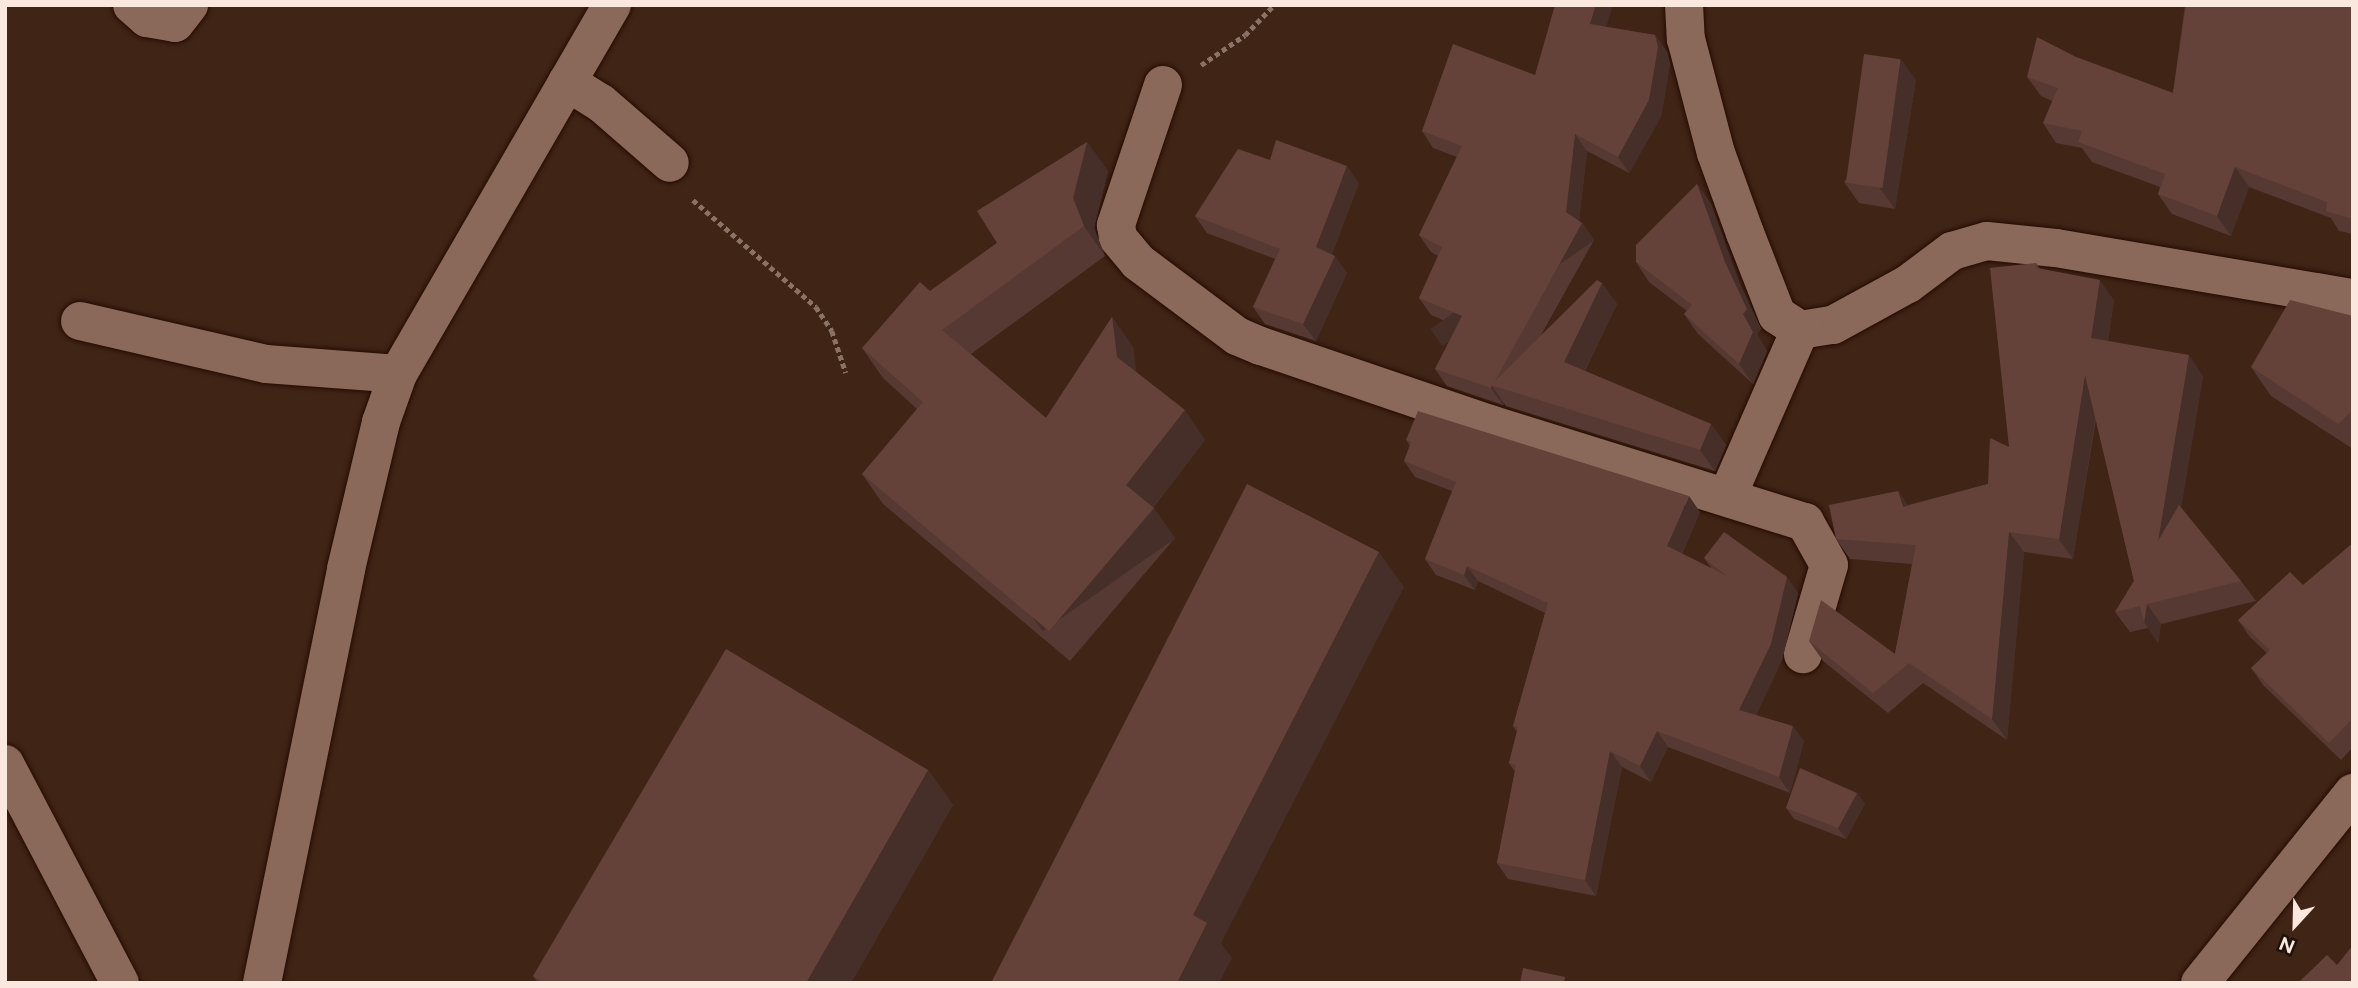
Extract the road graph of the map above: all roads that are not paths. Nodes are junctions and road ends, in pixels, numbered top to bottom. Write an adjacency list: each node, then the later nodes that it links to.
1 (132, 5): 2 (street)
2 (189, 5)
3 (612, 5): 5 (street)
4 (1684, 5): 10 (street)
5 (568, 82): 7 (street); 11 (street)
6 (1163, 85): 12 (street)
7 (670, 163)
8 (2353, 299): 10 (street)
9 (80, 321): 11 (street)
10 (1800, 330): 12 (street)
11 (398, 374): 17 (street)
12 (1727, 497): 13 (street)
13 (1803, 654)
14 (5, 764): 16 (street)
15 (2353, 793): 18 (street)
16 (120, 983)
17 (262, 983)
18 (2200, 983)

